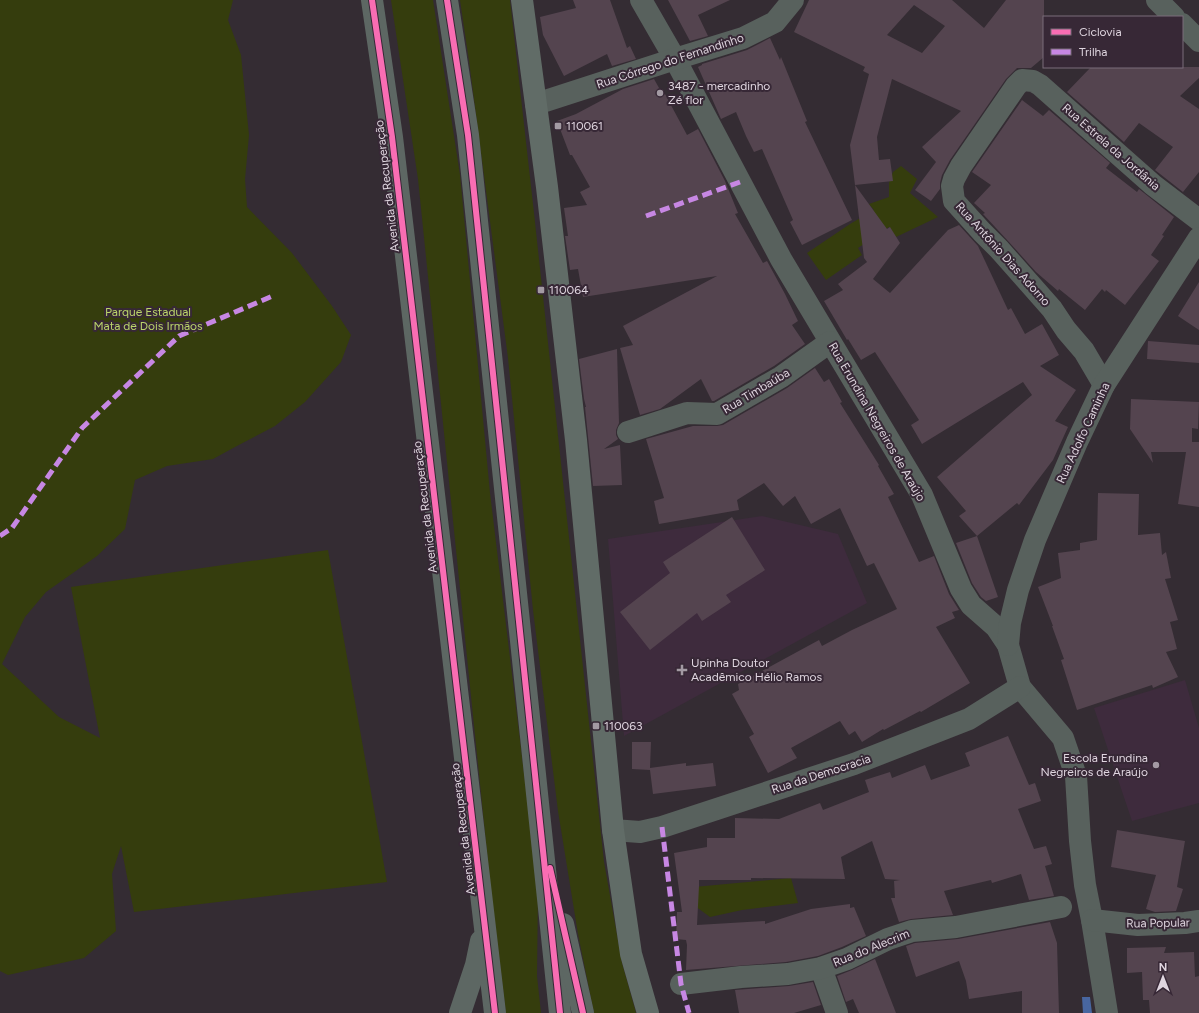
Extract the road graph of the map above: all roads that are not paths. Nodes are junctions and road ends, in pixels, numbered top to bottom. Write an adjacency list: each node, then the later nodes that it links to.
1 (372, 0): 25 (highway, Avenida da Recuperação)
2 (447, 0): 20 (highway)
3 (522, 0): 12 (main road)
4 (641, 0): 10 (street, Rua Erundina Negreiros de Araújo)
5 (793, 0): 10 (street, Rua Córrego do Fernandinho)
6 (1157, 0): 7 (street)
7 (1173, 16)
8 (1183, 25): 9 (street)
9 (1199, 41)
10 (675, 59): 12 (street, Rua Córrego do Fernandinho); 15 (street, Rua Erundina Negreiros de Araújo)
11 (1022, 80): 13 (street, Rua Estrela da Jordânia); 16 (street, Rua Antônio Dias Adorno)
12 (536, 104): 21 (main road)
13 (1199, 220)
14 (1199, 238): 16 (street, Rua Adolfo Caminha)
15 (830, 342): 17 (street, Rua Timbaúba); 18 (street, Rua Erundina Negreiros de Araújo)
16 (1104, 385): 18 (street, Rua Adolfo Caminha)
17 (628, 432)
18 (1008, 645): 19 (street, Rua Erundina Negreiros de Araújo)
19 (1020, 686): 21 (street, Rua da Democracia); 23 (street, Rua Erundina Negreiros de Araújo)
20 (540, 821): 30 (highway); 31 (highway)
21 (613, 830): 32 (main road)
22 (1061, 907): 26 (street, Rua do Alecrim)
23 (1092, 920): 24 (street, Rua Popular); 34 (street, Rua Erundina Negreiros de Araújo)
24 (1199, 921)
25 (485, 925): 28 (highway); 29 (highway, Avenida da Recuperação)
26 (821, 968): 27 (street, Rua do Alecrim); 33 (street)
27 (681, 984)
28 (460, 1013)
29 (495, 1013)
30 (560, 1013)
31 (583, 1013)
32 (648, 1013)
33 (837, 1013)
34 (1108, 1013)

